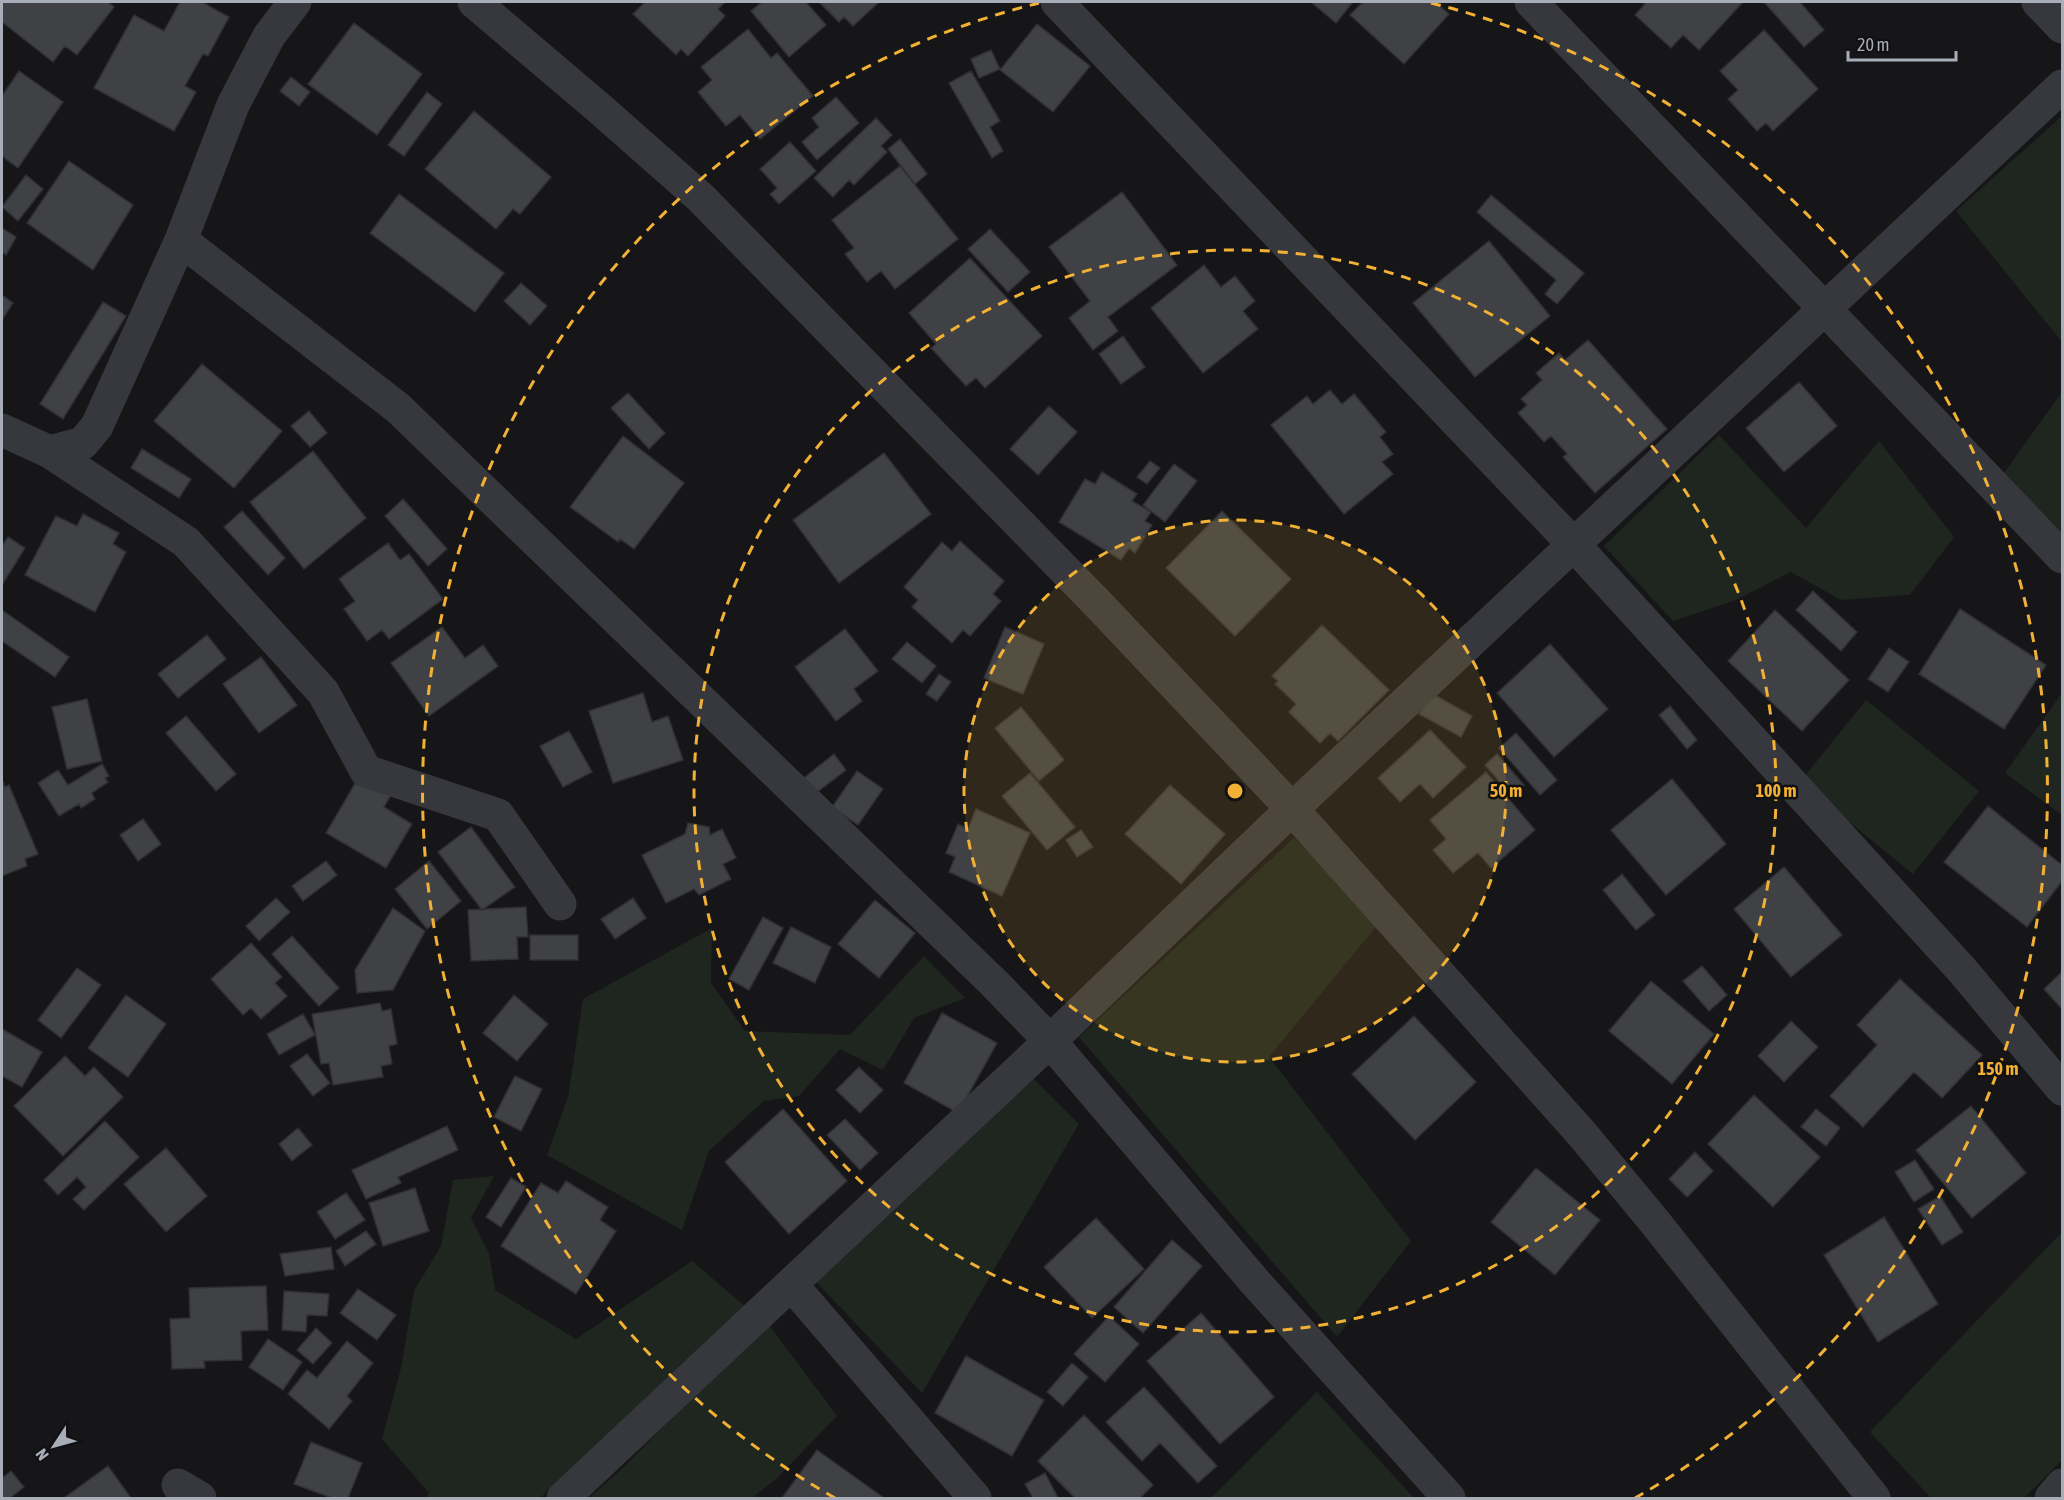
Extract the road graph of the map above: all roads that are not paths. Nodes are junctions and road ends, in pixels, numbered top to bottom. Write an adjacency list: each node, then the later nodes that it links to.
1 (295, 2): 8 (street)
2 (474, 2): 14 (street)
3 (1057, 2): 12 (street)
4 (1531, 2): 9 (street)
5 (2038, 2): 6 (street)
6 (2062, 27)
7 (2062, 86): 9 (street)
8 (181, 240): 11 (street); 16 (street)
9 (1825, 309): 12 (street); 13 (street)
10 (2, 430): 11 (street)
11 (50, 452): 15 (street)
12 (1575, 546): 14 (street); 17 (street)
13 (2062, 557)
14 (1292, 809): 16 (street); 23 (street)
15 (560, 903)
16 (1050, 1041): 18 (street); 22 (street)
17 (2062, 1089)
18 (791, 1284): 20 (street); 21 (street)
19 (2062, 1485): 24 (street)
20 (563, 1498)
21 (975, 1498)
22 (1449, 1498)
23 (1874, 1498)
24 (2051, 1498)

